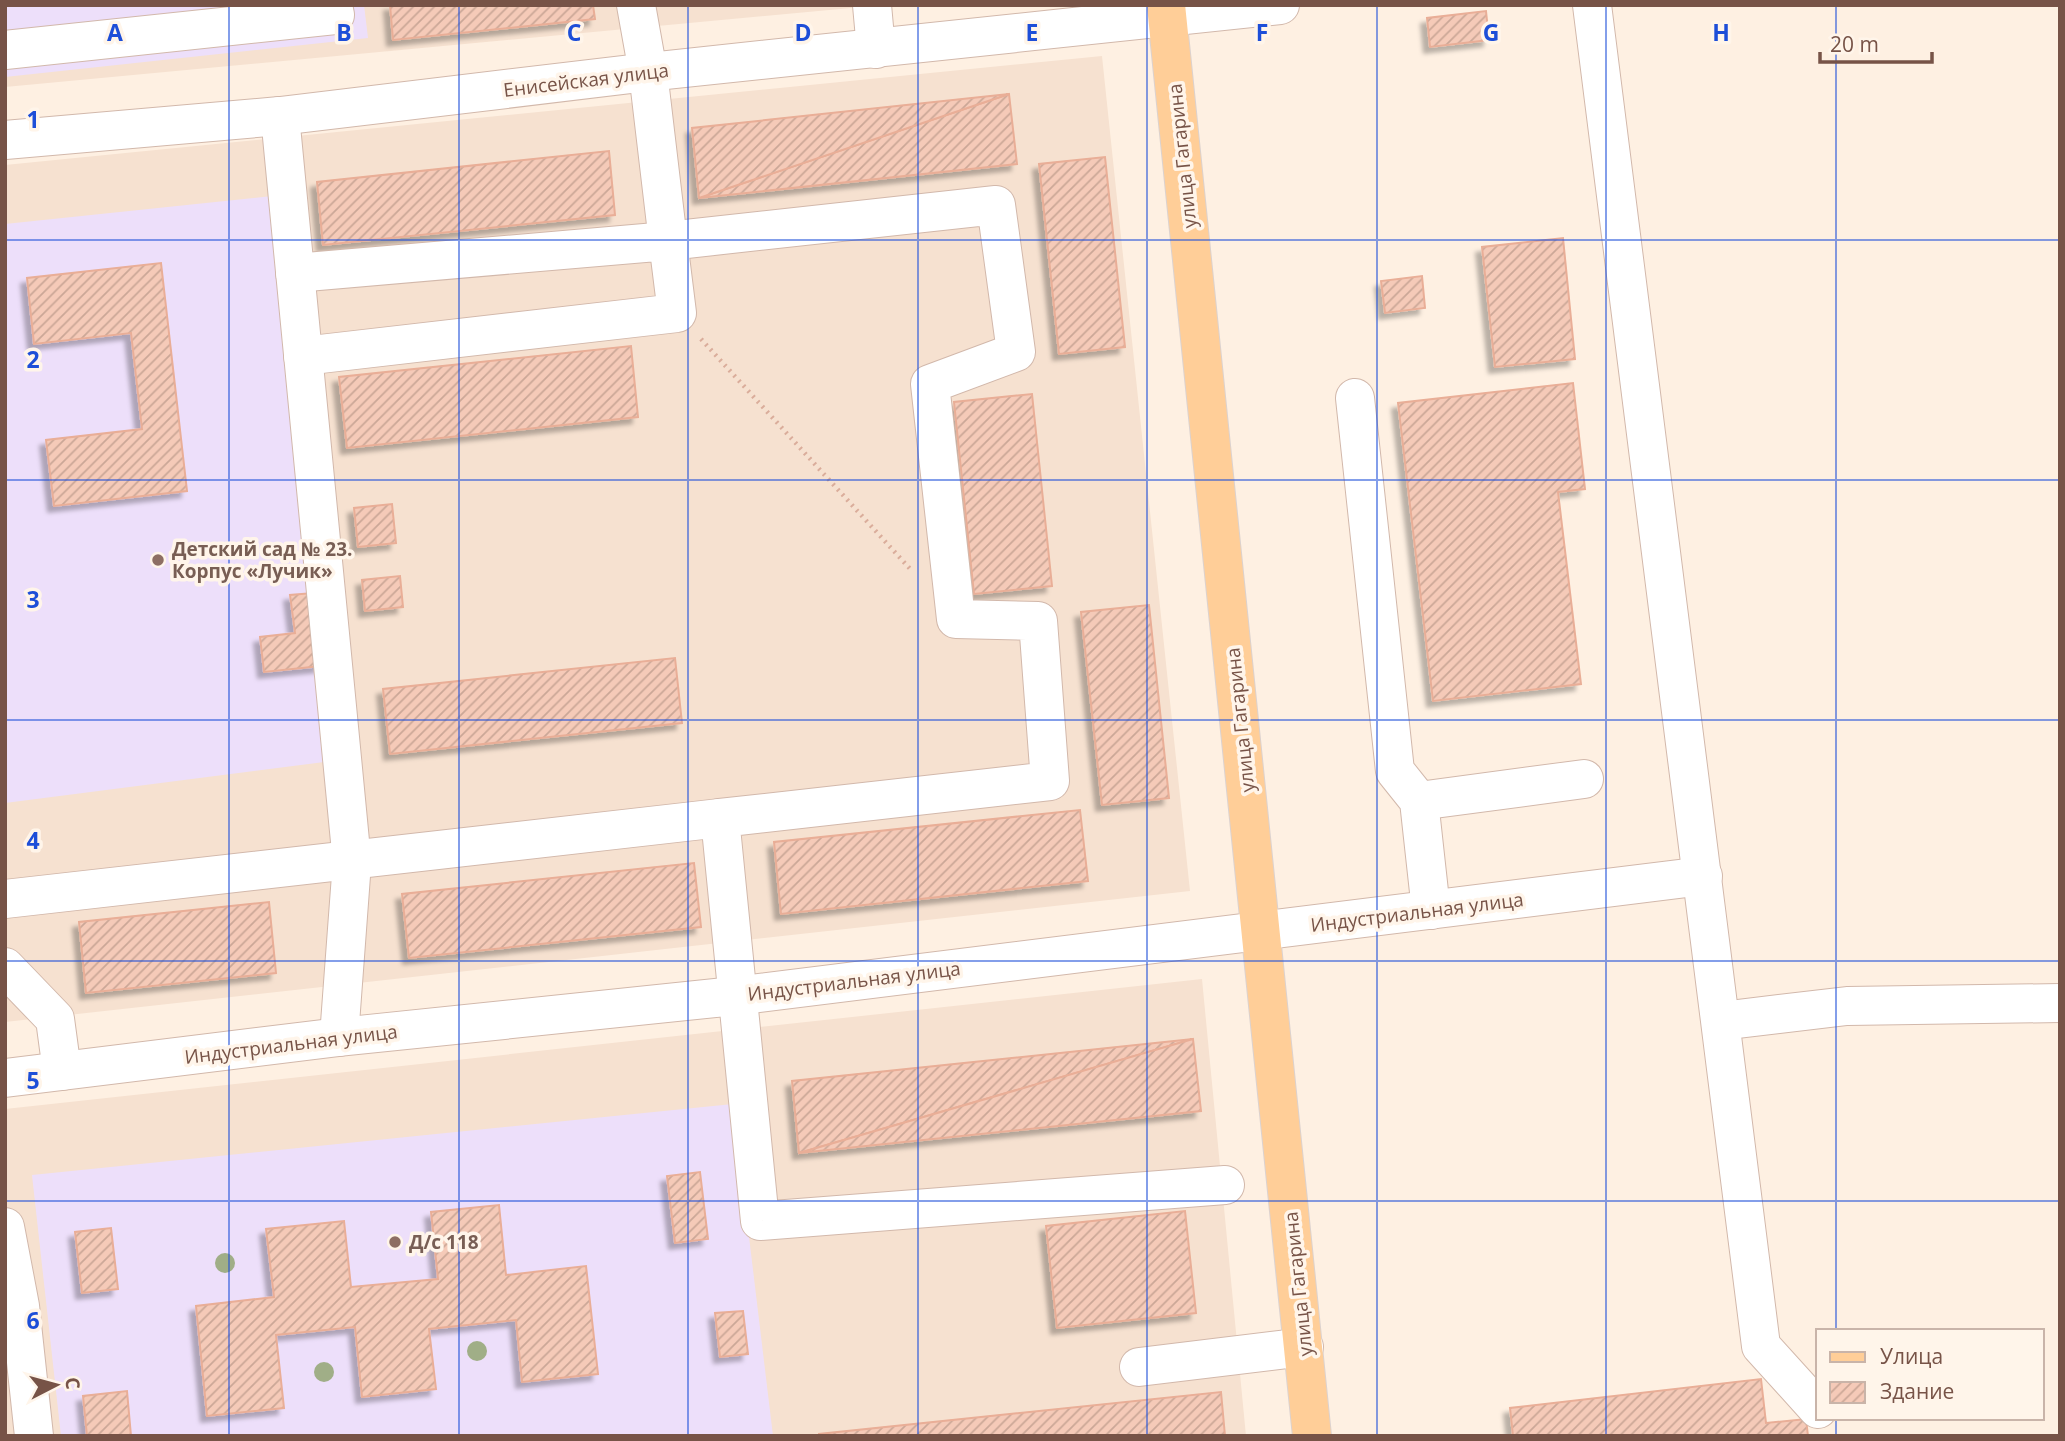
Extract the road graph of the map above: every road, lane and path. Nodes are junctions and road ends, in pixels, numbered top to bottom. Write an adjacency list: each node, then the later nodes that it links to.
1 (333, 5): 8 (street)
2 (636, 5): 9 (street)
3 (872, 5): 7 (street)
4 (1280, 5): 6 (street, Енисейская улица)
5 (1592, 5): 22 (street)
6 (1167, 12): 7 (street, Енисейская улица); 25 (main road, улица Гагарина)
7 (876, 49): 9 (street, Енисейская улица)
8 (5, 50)
9 (648, 72): 10 (street, Енисейская улица); 12 (street)
10 (280, 116): 11 (street, Енисейская улица); 13 (street)
11 (5, 140)
12 (668, 241): 13 (street); 14 (street); 17 (street)
13 (295, 273): 15 (street)
14 (677, 313): 15 (street); 17 (path)
15 (303, 356): 21 (street)
16 (1355, 398): 19 (street)
17 (956, 619): 20 (street)
18 (1584, 779): 19 (street)
19 (1419, 801): 24 (street)
20 (720, 818): 21 (street); 27 (street)
21 (352, 862): 23 (street); 30 (street)
22 (1703, 876): 24 (street, Индустриальная улица); 29 (street)
23 (5, 899)
24 (1431, 910): 25 (street, Индустриальная улица)
25 (1262, 932): 27 (street, Индустриальная улица); 36 (main road, улица Гагарина)
26 (5, 967): 31 (street)
27 (735, 996): 30 (street, Индустриальная улица); 33 (street)
28 (2060, 1003): 29 (street)
29 (1721, 1021): 38 (street)
30 (339, 1037): 31 (street, Индустриальная улица)
31 (62, 1072): 32 (street, Индустриальная улица)
32 (5, 1079)
33 (1225, 1185)
34 (5, 1227): 35 (street)
35 (13, 1307): 40 (street)
36 (1304, 1347): 37 (street); 41 (main road, улица Гагарина)
37 (1139, 1367)
38 (1816, 1407)
39 (1828, 1420): 42 (street)
40 (34, 1436)
41 (1312, 1436)
42 (1836, 1436)

